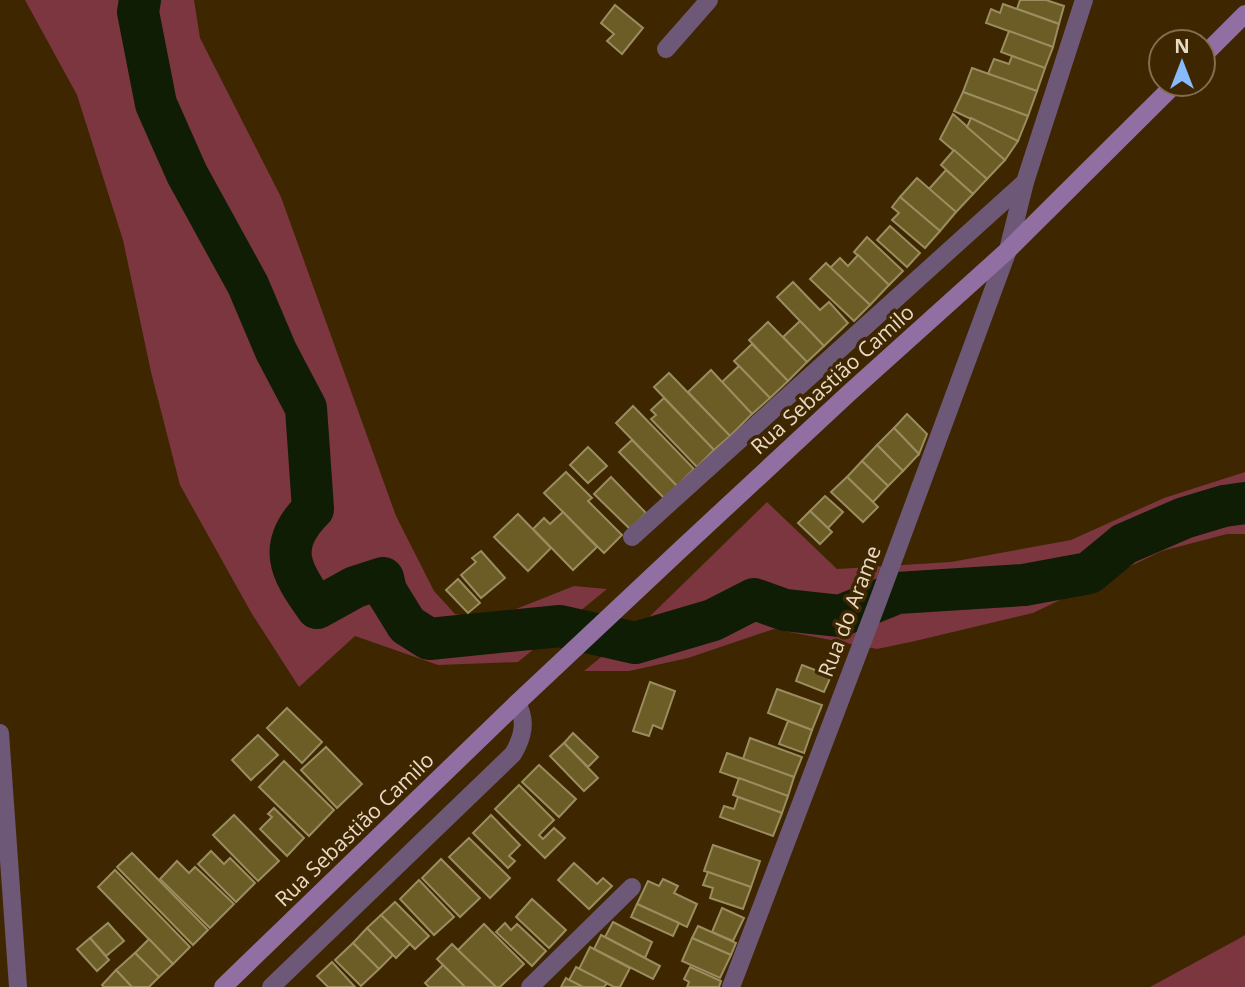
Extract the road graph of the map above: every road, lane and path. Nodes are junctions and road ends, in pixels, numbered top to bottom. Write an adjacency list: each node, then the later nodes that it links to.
1 (709, 0): 5 (street)
2 (1084, 0): 7 (street, Rua do Arame)
3 (1245, 14): 4 (main road)
4 (1217, 42)
5 (666, 49)
6 (1161, 98): 8 (main road, Rua Sebastião Camilo)
7 (1025, 182): 8 (street, Rua do Arame); 9 (street, Rua Sebastião Camilo)
8 (1009, 250): 10 (main road, Rua Sebastião Camilo); 17 (street, Rua do Arame)
9 (632, 537)
10 (517, 703): 14 (main road, Rua Sebastião Camilo); 15 (street)
11 (0, 733): 13 (street)
12 (632, 887): 16 (street)
13 (18, 987)
14 (223, 987)
15 (271, 987)
16 (530, 987)
17 (731, 987)

